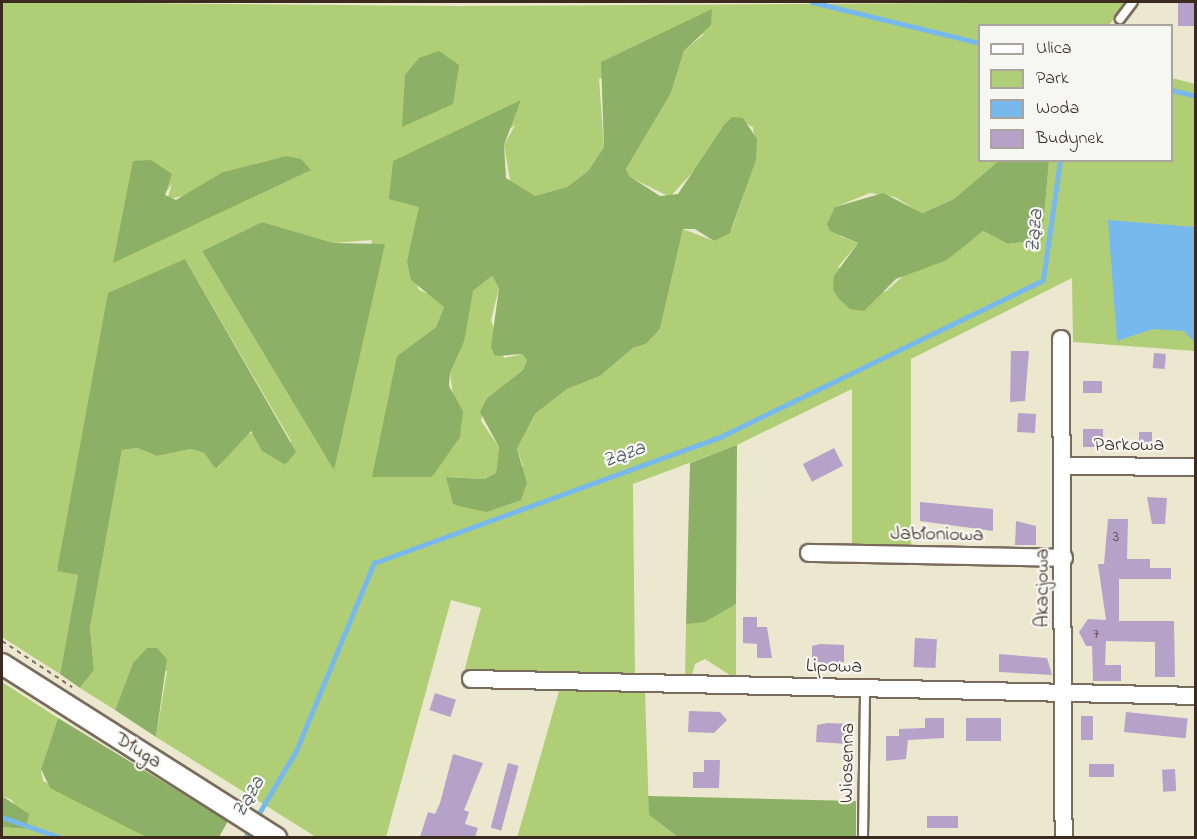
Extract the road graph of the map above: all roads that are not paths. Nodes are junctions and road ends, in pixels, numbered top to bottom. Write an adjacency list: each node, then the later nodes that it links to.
1 (1133, 2): 2 (lane)
2 (1120, 19)
3 (1061, 339): 4 (street, Akacjowa)
4 (1063, 466): 5 (street, Parkowa); 7 (street, Akacjowa)
5 (1196, 467)
6 (809, 553): 7 (street, Jabłoniowa)
7 (1064, 558): 11 (street, Akacjowa)
8 (2, 664): 13 (street, Długa)
9 (471, 679): 10 (street, Lipowa)
10 (865, 689): 11 (street, Lipowa); 14 (lane, Wiosenna)
11 (1063, 694): 12 (street, Lipowa); 15 (street, Akacjowa)
12 (1196, 696)
13 (270, 834)
14 (863, 837)
15 (1064, 837)

